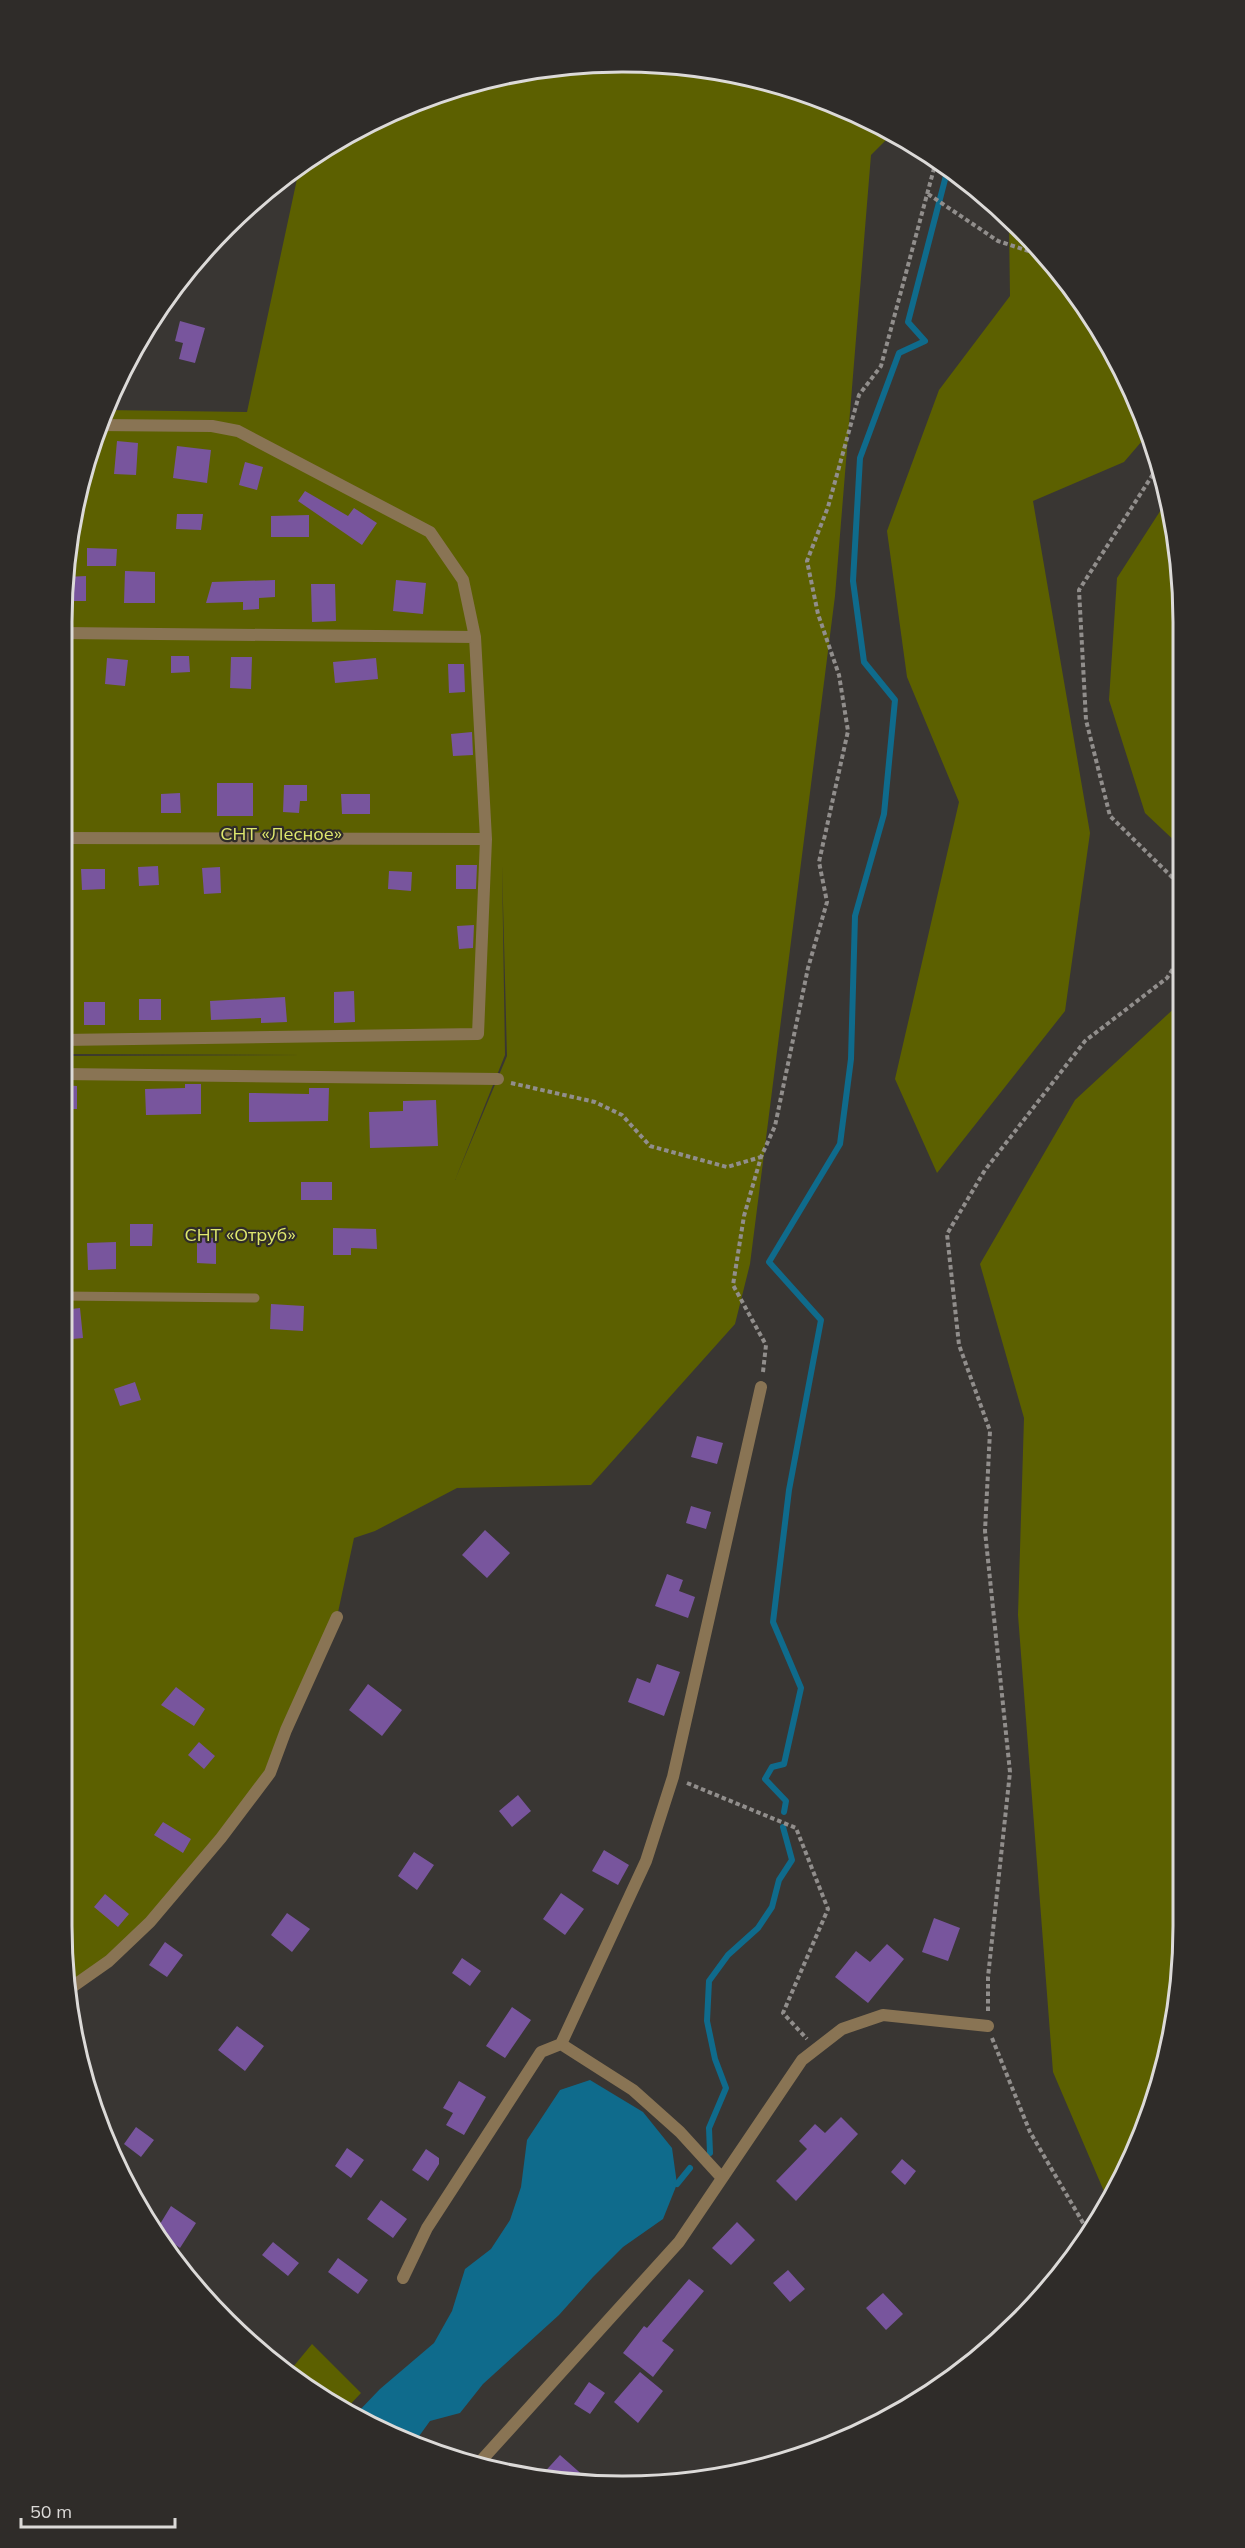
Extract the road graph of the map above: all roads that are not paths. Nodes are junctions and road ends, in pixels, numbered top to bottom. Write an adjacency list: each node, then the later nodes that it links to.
1 (109, 424): 3 (street)
2 (72, 633): 3 (street)
3 (475, 637): 5 (street)
4 (72, 838): 5 (street)
5 (486, 839): 6 (street)
6 (72, 1040)
7 (72, 1074): 8 (street)
8 (498, 1079)
9 (72, 1296): 10 (lane)
10 (255, 1298)
11 (761, 1388): 15 (street)
12 (337, 1617): 13 (street)
13 (76, 1984)
14 (988, 2026): 16 (street)
15 (561, 2044): 16 (street); 17 (street)
16 (722, 2178): 18 (street)
17 (403, 2278)
18 (484, 2458)

